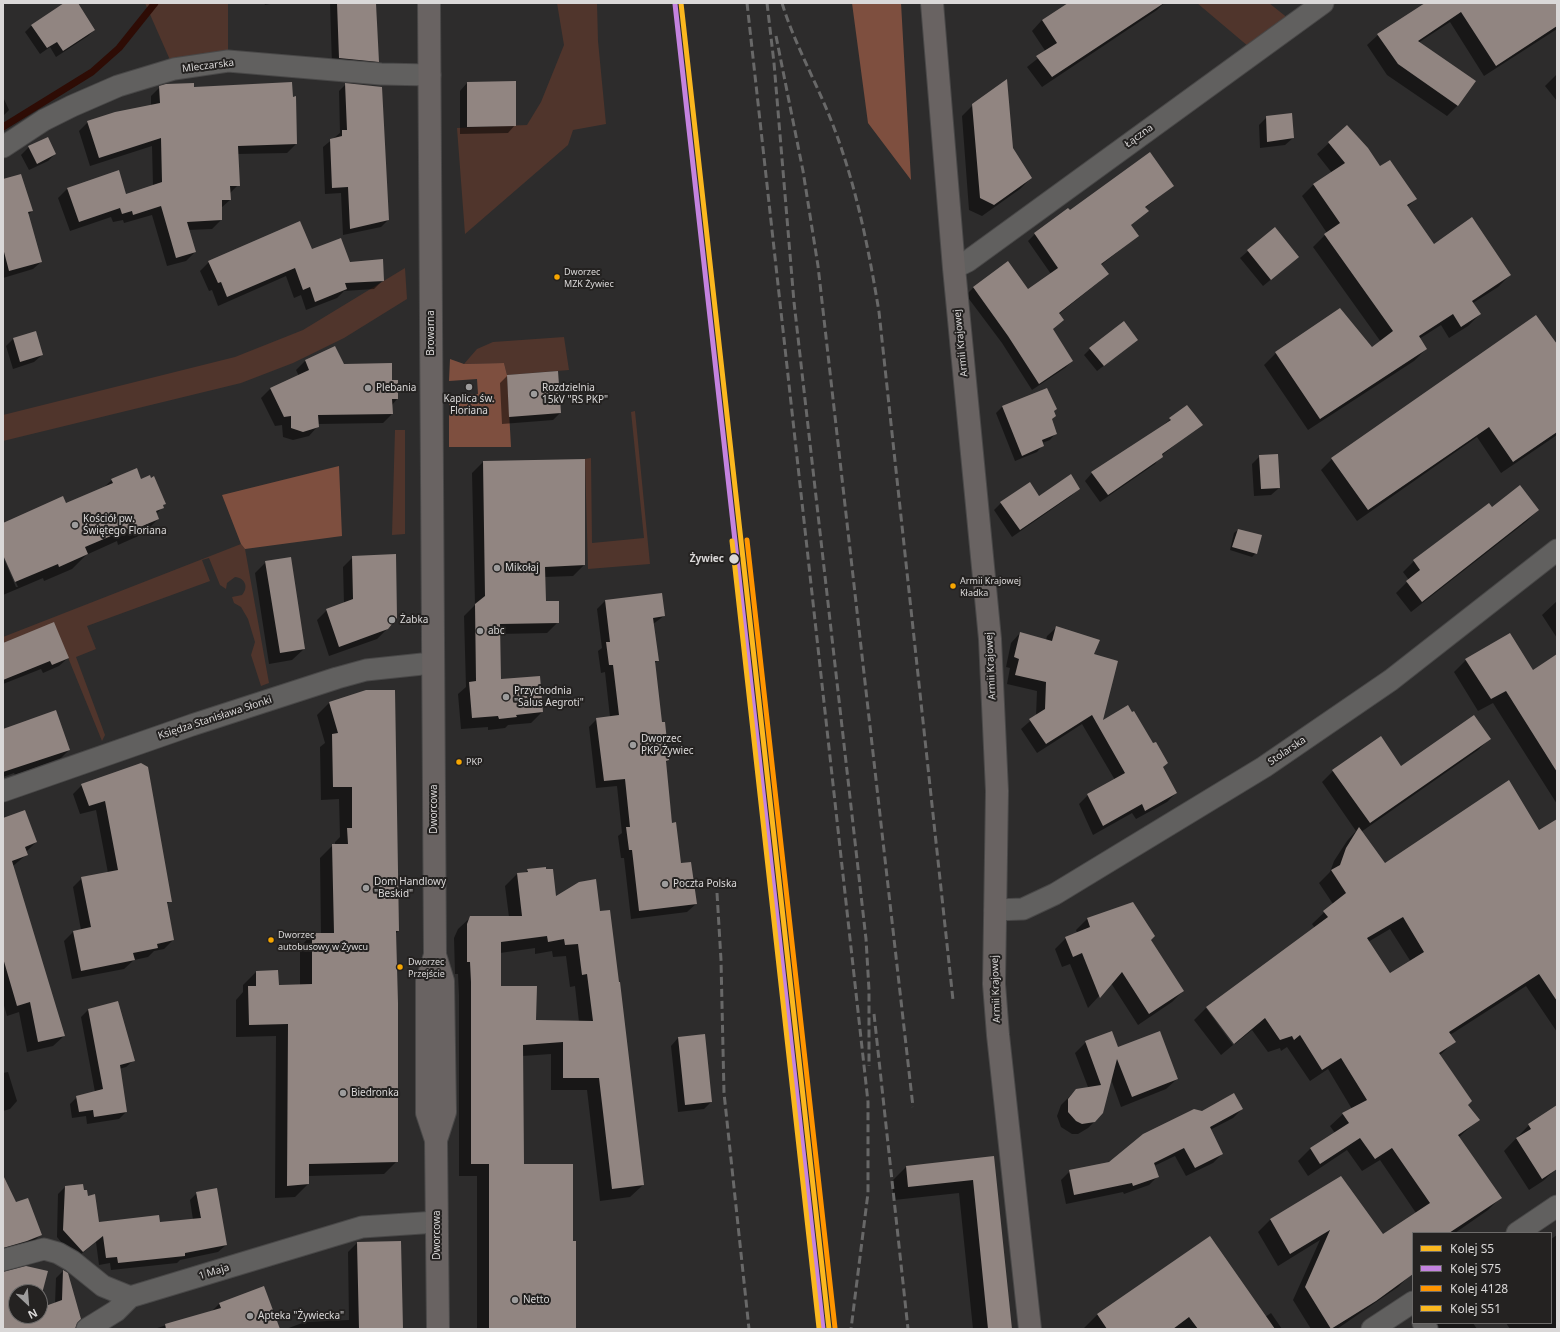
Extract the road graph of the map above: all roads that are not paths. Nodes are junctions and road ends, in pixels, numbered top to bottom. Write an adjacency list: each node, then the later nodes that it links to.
1 (428, 3): 4 (street, Browarna)
2 (932, 3): 6 (street, Armii Krajowej)
3 (1323, 3): 6 (street, Łączna)
4 (430, 75): 5 (street, Mleczarska); 8 (street, Browarna)
5 (3, 147)
6 (954, 268): 10 (street, Armii Krajowej)
7 (1557, 550): 10 (street, Stolarska)
8 (432, 663): 9 (street, Księdza Stanisława Słonki); 12 (street, Dworcowa)
9 (3, 791)
10 (995, 910): 19 (street, Armii Krajowej)
11 (1557, 1206): 13 (street)
12 (437, 1222): 15 (street, 1 Maja); 18 (street, Dworcowa)
13 (1518, 1232)
14 (3, 1260): 15 (street)
15 (130, 1298): 17 (street)
16 (1412, 1304): 20 (street)
17 (87, 1329)
18 (438, 1329)
19 (1030, 1329)
20 (1372, 1329)

